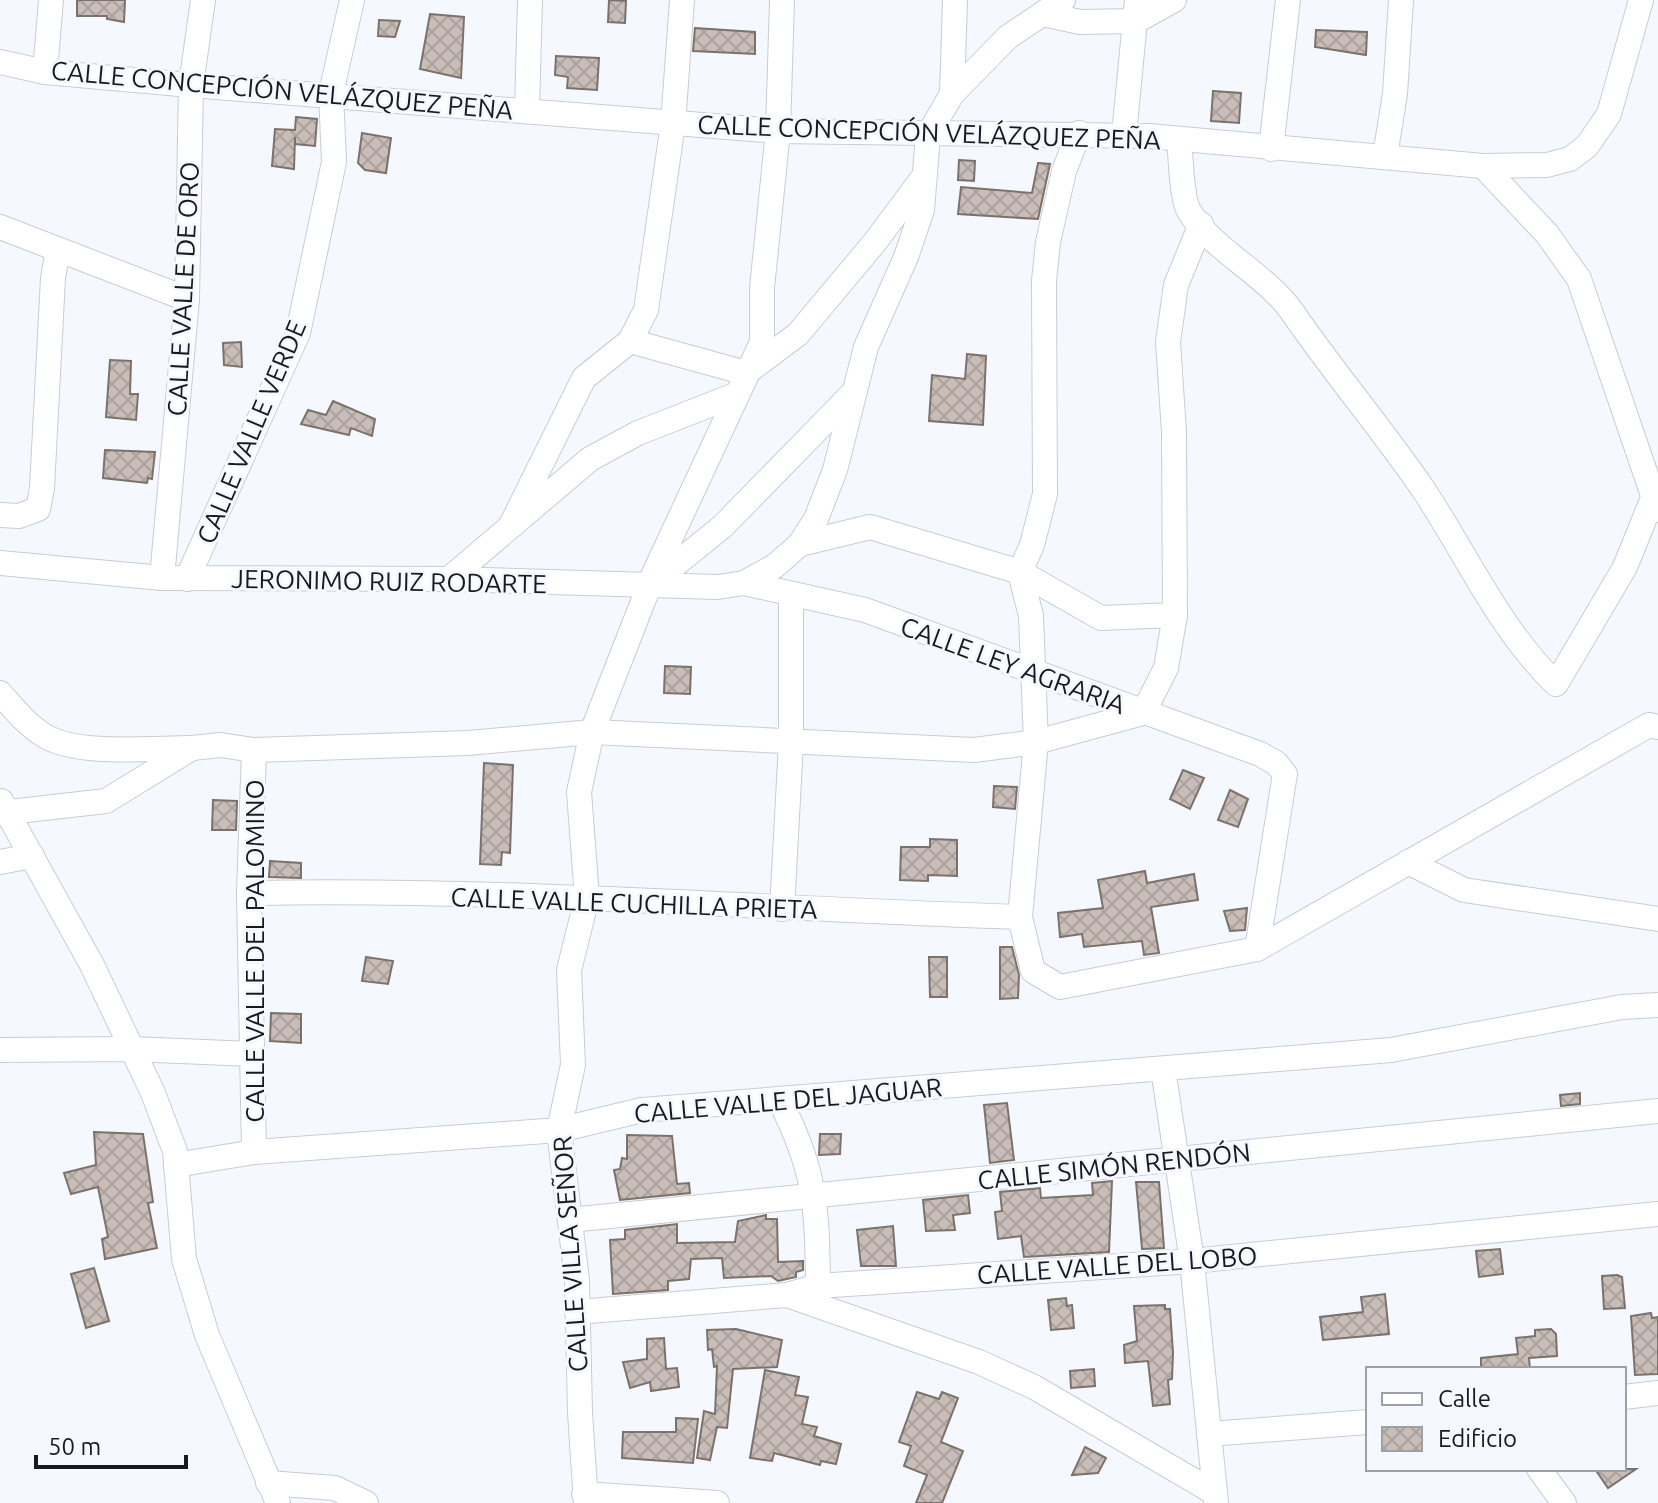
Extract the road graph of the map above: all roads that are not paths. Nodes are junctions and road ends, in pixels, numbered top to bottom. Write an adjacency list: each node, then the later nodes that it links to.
1 (51, 0): 15 (street)
2 (203, 0): 16 (street, CALLE VALLE DE ORO)
3 (352, 0): 17 (street, CALLE VALLE VERDE)
4 (530, 0): 19 (street)
5 (682, 0): 20 (street)
6 (782, 0): 21 (street)
7 (955, 0): 18 (street, CALLE VILLA SEÑOR)
8 (1174, 0): 13 (street)
9 (1288, 0): 26 (street)
10 (1401, 0): 27 (street)
11 (1641, 0): 28 (street, CALLE CONCEPCIÓN VELÁZQUEZ PEÑA)
12 (1053, 7): 13 (street); 18 (street)
13 (1136, 10): 24 (street)
14 (0, 62): 15 (street, CALLE CONCEPCIÓN VELÁZQUEZ PEÑA)
15 (45, 72): 16 (street, CALLE CONCEPCIÓN VELÁZQUEZ PEÑA)
16 (191, 85): 17 (street, CALLE CONCEPCIÓN VELÁZQUEZ PEÑA); 33 (street, CALLE VALLE DE ORO)
17 (331, 93): 19 (street, CALLE CONCEPCIÓN VELÁZQUEZ PEÑA); 45 (street, CALLE VALLE VERDE)
18 (952, 94): 23 (street, CALLE VILLA SEÑOR)
19 (527, 109): 20 (street, CALLE CONCEPCIÓN VELÁZQUEZ PEÑA)
20 (673, 124): 21 (street, CALLE CONCEPCIÓN VELÁZQUEZ PEÑA); 34 (street)
21 (778, 131): 23 (street, CALLE CONCEPCIÓN VELÁZQUEZ PEÑA); 35 (street)
22 (1079, 133): 23 (street, CALLE CONCEPCIÓN VELÁZQUEZ PEÑA); 24 (street, CALLE CONCEPCIÓN VELÁZQUEZ PEÑA); 43 (street)
23 (928, 135): 29 (street, CALLE VILLA SEÑOR)
24 (1124, 135): 25 (street, CALLE CONCEPCIÓN VELÁZQUEZ PEÑA)
25 (1179, 139): 26 (street, CALLE CONCEPCIÓN VELÁZQUEZ PEÑA); 30 (street)
26 (1271, 149): 27 (street, CALLE CONCEPCIÓN VELÁZQUEZ PEÑA)
27 (1385, 156): 28 (street, CALLE CONCEPCIÓN VELÁZQUEZ PEÑA)
28 (1483, 166): 37 (street)
29 (926, 174): 35 (street); 36 (street, CALLE VILLA SEÑOR)
30 (1201, 224): 37 (street); 50 (street)
31 (0, 227): 32 (street)
32 (58, 250): 33 (street); 38 (street)
33 (187, 299): 44 (street, CALLE VALLE DE ORO)
34 (630, 341): 35 (street); 39 (street)
35 (741, 384): 39 (street); 48 (street)
36 (855, 391): 40 (street, CALLE VILLA SEÑOR); 48 (street, CALLE VILLA SEÑOR)
37 (1655, 504)
38 (0, 515)
39 (511, 525): 46 (street)
40 (800, 544): 42 (street, CALLE VILLA SEÑOR); 43 (street)
41 (0, 563): 44 (street, JERONIMO RUIZ RODARTE)
42 (775, 566): 47 (street, JERONIMO RUIZ RODARTE)
43 (1020, 572): 50 (street); 51 (street)
44 (162, 578): 45 (street, JERONIMO RUIZ RODARTE)
45 (187, 579): 46 (street, JERONIMO RUIZ RODARTE)
46 (449, 579): 48 (street, JERONIMO RUIZ RODARTE)
47 (744, 583): 48 (street, JERONIMO RUIZ RODARTE); 49 (street, CALLE LEY AGRARIA)
48 (649, 586): 55 (street, CALLE VILLA SEÑOR)
49 (791, 595): 51 (street, CALLE LEY AGRARIA); 57 (street)
50 (1175, 615): 53 (street)
51 (1033, 674): 53 (street, CALLE LEY AGRARIA); 56 (street)
52 (0, 693): 58 (street)
53 (1143, 713): 56 (street); 69 (street, CALLE LEY AGRARIA)
54 (1658, 727): 63 (street)
55 (592, 732): 57 (street); 59 (street); 65 (street, CALLE VILLA SEÑOR)
56 (1036, 742): 57 (street); 67 (street)
57 (791, 743): 66 (street)
58 (192, 748): 59 (street); 60 (street)
59 (254, 750): 64 (street, CALLE VALLE DEL PALOMINO)
60 (3, 808): 61 (street)
61 (32, 856): 62 (street); 71 (street)
62 (0, 862)
63 (1408, 862): 68 (street); 69 (street)
64 (249, 893): 65 (street, CALLE VALLE CUCHILLA PRIETA); 73 (street, CALLE VALLE DEL PALOMINO)
65 (587, 898): 66 (street, CALLE VALLE CUCHILLA PRIETA); 77 (street, CALLE VILLA SEÑOR)
66 (782, 909): 67 (street, CALLE VALLE CUCHILLA PRIETA)
67 (1020, 917): 69 (street)
68 (1658, 919)
69 (1257, 949)
70 (1658, 1005): 74 (street)
71 (132, 1049): 72 (street); 73 (street); 80 (street)
72 (0, 1050)
73 (252, 1054): 78 (street, CALLE VALLE DEL PALOMINO)
74 (1163, 1069): 75 (street, CALLE VALLE DEL JAGUAR); 79 (street)
75 (779, 1099): 77 (street, CALLE VALLE DEL JAGUAR); 81 (street)
76 (1658, 1111): 79 (street, CALLE SIMÓN RENDÓN)
77 (559, 1130): 78 (street, CALLE VALLE DEL JAGUAR); 83 (street, CALLE VILLA SEÑOR)
78 (254, 1152): 80 (street, CALLE VALLE DEL JAGUAR)
79 (1179, 1159): 81 (street, CALLE SIMÓN RENDÓN); 84 (street)
80 (176, 1165): 93 (street)
81 (814, 1195): 83 (street, CALLE SIMÓN RENDÓN); 85 (street)
82 (1658, 1214): 84 (street, CALLE VALLE DEL LOBO)
83 (570, 1220): 87 (street, CALLE VILLA SEÑOR)
84 (1192, 1261): 85 (street, CALLE VALLE DEL LOBO); 91 (street)
85 (818, 1286): 86 (street, CALLE VALLE DEL LOBO)
86 (787, 1295): 87 (street, CALLE VALLE DEL LOBO); 94 (street)
87 (577, 1312): 95 (street, CALLE VILLA SEÑOR)
88 (1658, 1393): 89 (street)
89 (1626, 1397)
90 (1366, 1422): 91 (street)
91 (1209, 1434): 94 (street)
92 (1540, 1471): 98 (street)
93 (273, 1493): 96 (street)
94 (1216, 1498)
95 (585, 1499): 97 (street)
96 (366, 1503)
97 (717, 1503)
98 (1564, 1503)

